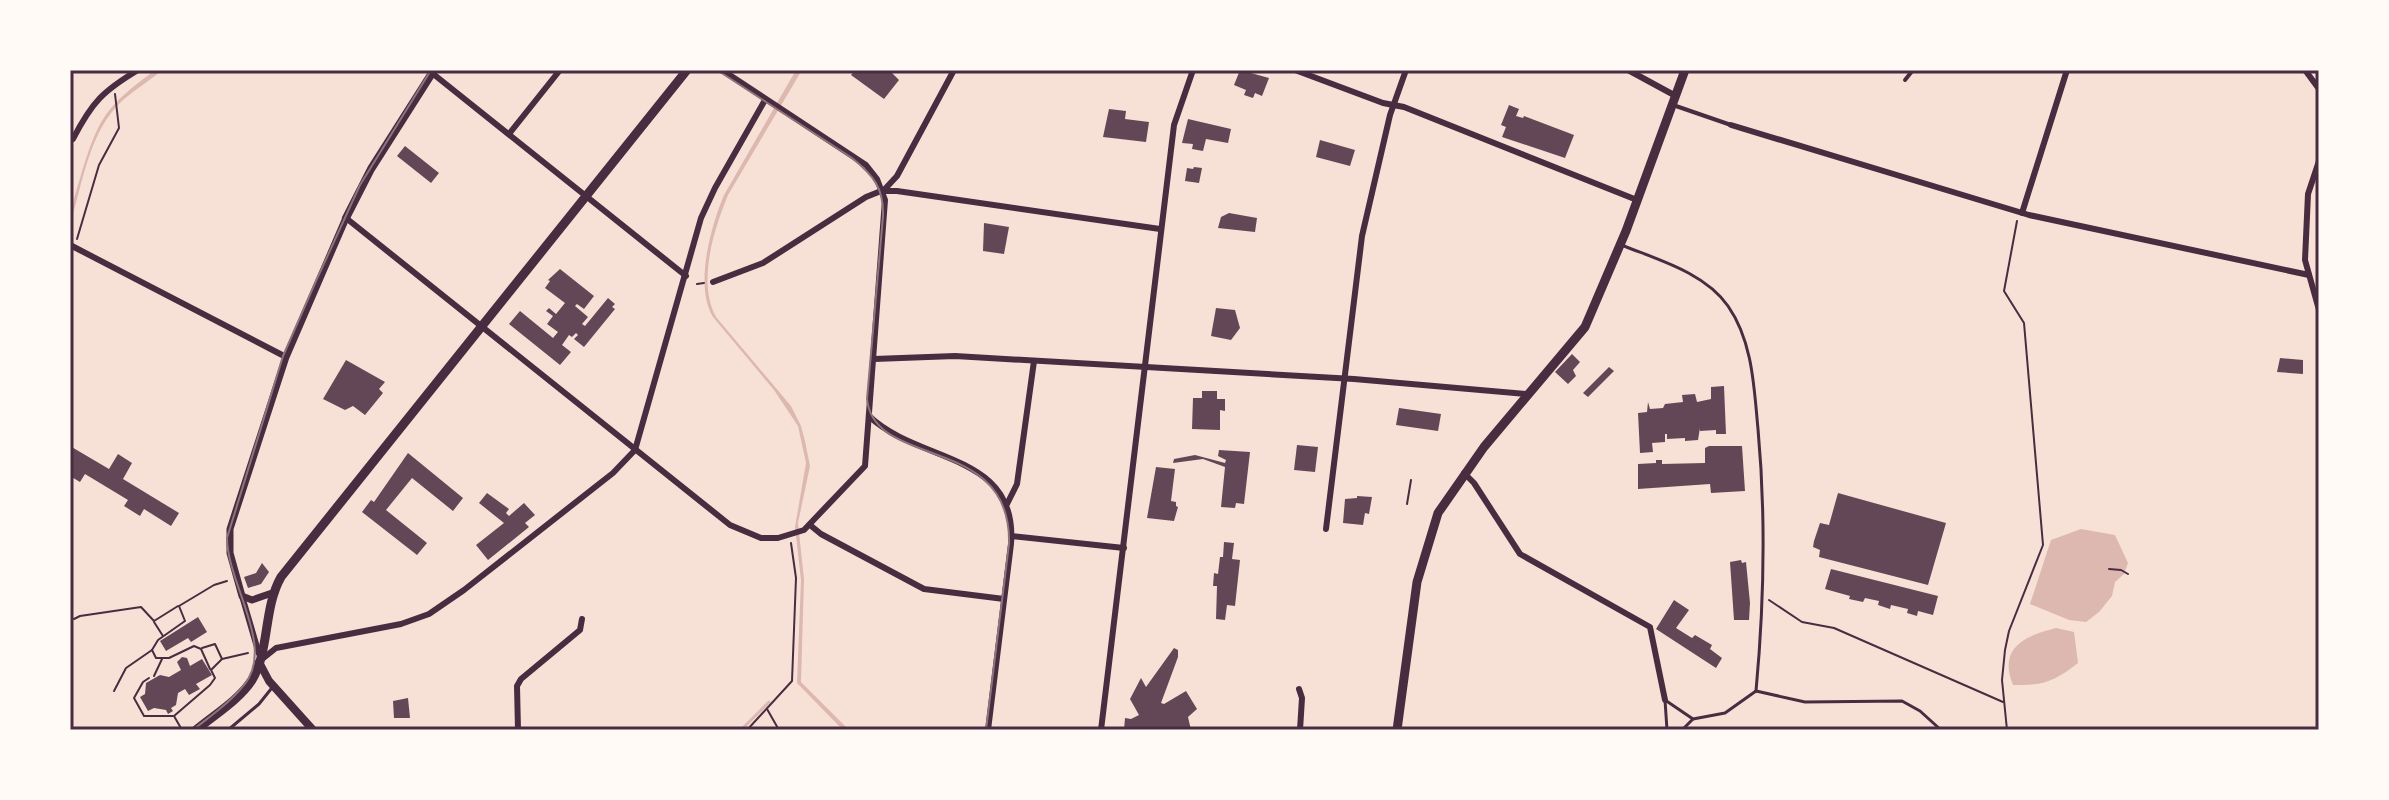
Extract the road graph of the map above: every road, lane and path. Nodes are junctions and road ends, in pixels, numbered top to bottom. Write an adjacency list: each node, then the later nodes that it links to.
1 (138, 70): 23 (street)
2 (560, 70): 22 (street)
3 (687, 70): 26 (main road)
4 (722, 70): 18 (street)
5 (954, 70): 25 (street)
6 (1193, 70): 30 (street)
7 (1295, 70): 20 (street)
8 (1406, 70): 20 (street)
9 (1628, 70): 19 (street)
10 (1685, 70): 19 (main road)
11 (1913, 70): 15 (street)
12 (2067, 70): 28 (street)
13 (2305, 70): 16 (street)
14 (433, 72): 22 (street); 29 (main road)
15 (1905, 80)
16 (2319, 89)
17 (115, 97): 32 (path)
18 (765, 100): 25 (street); 34 (street)
19 (1673, 100): 21 (street); 27 (main road)
20 (1393, 105): 27 (street); 42 (street)
21 (1731, 125): 28 (street)
22 (509, 134): 26 (street)
23 (73, 139)
24 (2319, 161): 33 (street)
25 (883, 191): 30 (street); 35 (street); 39 (street)
26 (587, 196): 34 (street); 37 (main road)
27 (1637, 200): 31 (main road)
28 (2021, 214): 33 (street); 81 (path)
29 (346, 218): 37 (street); 38 (street)
30 (1160, 229): 41 (street)
31 (1620, 245): 43 (main road); 79 (lane)
32 (73, 246): 38 (street)
33 (2309, 275): 36 (street)
34 (686, 276): 45 (street)
35 (713, 282)
36 (2319, 310)
37 (481, 325): 45 (street); 58 (main road)
38 (286, 357): 59 (street)
39 (874, 359): 40 (street); 44 (street)
40 (1034, 361): 41 (street); 48 (street)
41 (1146, 367): 42 (street); 54 (street)
42 (1344, 379): 43 (street); 51 (street)
43 (1527, 394): 46 (main road)
44 (869, 416): 48 (street); 50 (street)
45 (635, 450): 52 (street); 72 (street)
46 (1464, 473): 80 (street); 95 (main road)
47 (1411, 480): 49 (path)
48 (1007, 504): 53 (street)
49 (1407, 504)
50 (810, 525): 52 (street); 61 (street)
51 (1326, 529)
52 (791, 534): 82 (path)
53 (1011, 536): 54 (street); 61 (street)
54 (1124, 548): 93 (street)
55 (2109, 569): 56 (path)
56 (2128, 574)
57 (227, 581): 62 (path)
58 (272, 593): 59 (street); 72 (main road)
59 (242, 596): 72 (street)
60 (1765, 597): 81 (path)
61 (1004, 599): 92 (street)
62 (179, 606): 65 (path); 66 (path)
63 (74, 619): 65 (path)
64 (582, 619): 89 (street)
65 (154, 621): 66 (path)
66 (163, 636): 68 (path)
67 (201, 649): 70 (path); 71 (path); 73 (path)
68 (152, 650): 70 (path); 78 (path)
69 (248, 653): 71 (path)
70 (163, 659): 74 (path)
71 (222, 659): 73 (path)
72 (259, 662): 76 (main road); 86 (main road)
73 (211, 670): 83 (path)
74 (154, 676)
75 (149, 678): 83 (path)
76 (273, 686): 87 (lane); 88 (main road)
77 (1299, 689): 94 (street)
78 (114, 691)
79 (1756, 691): 84 (lane); 98 (lane)
80 (1665, 700): 84 (lane); 96 (lane)
81 (2003, 702): 99 (path)
82 (767, 708): 90 (path); 91 (path)
83 (174, 716): 85 (path)
84 (1693, 719): 97 (lane)
85 (182, 730)
86 (196, 730)
87 (228, 730)
88 (313, 730)
89 (518, 730)
90 (747, 730)
91 (779, 730)
92 (988, 730)
93 (1101, 730)
94 (1300, 730)
95 (1397, 730)
96 (1667, 730)
97 (1682, 730)
98 (1941, 730)
99 (2007, 730)

